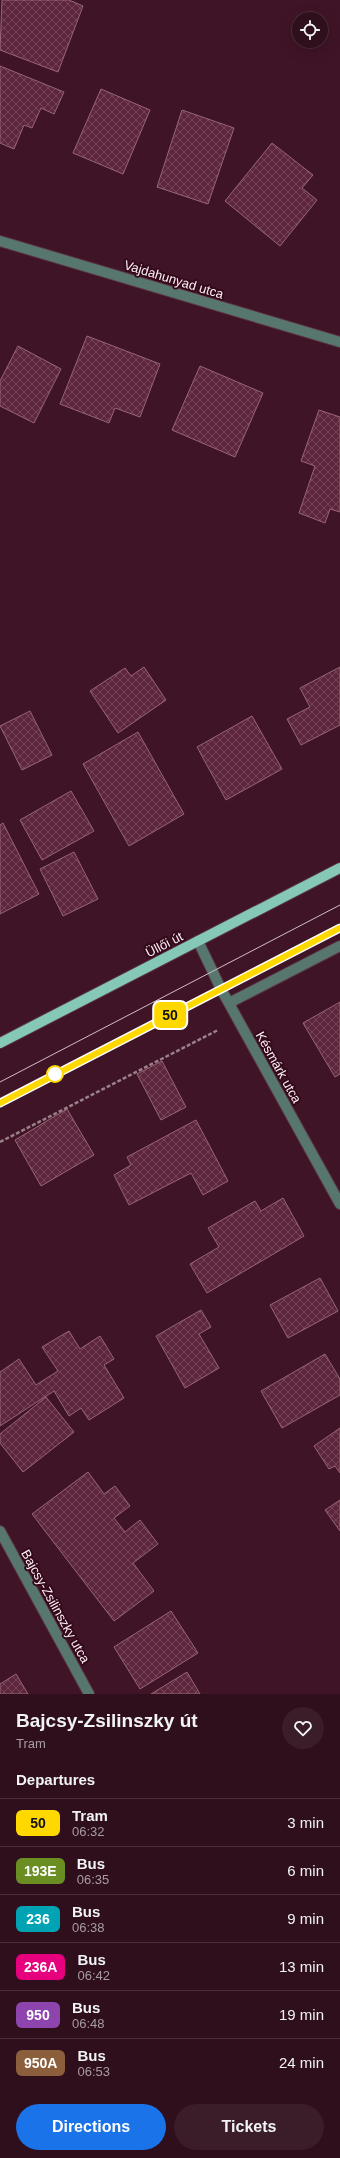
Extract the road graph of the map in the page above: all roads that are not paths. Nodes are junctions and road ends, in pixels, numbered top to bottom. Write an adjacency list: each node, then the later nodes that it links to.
1 (0, 241): 2 (street, Vajdahunyad utca)
2 (340, 342)
3 (340, 868): 4 (main road, Üllői út)
4 (198, 942): 6 (street, Késmárk utca); 7 (main road, Üllői út)
5 (340, 946): 6 (street)
6 (229, 1003): 8 (street, Késmárk utca)
7 (0, 1043)
8 (340, 1204)
9 (0, 1531): 10 (street, Bajcsy-Zsilinszky utca)
10 (89, 1694)

